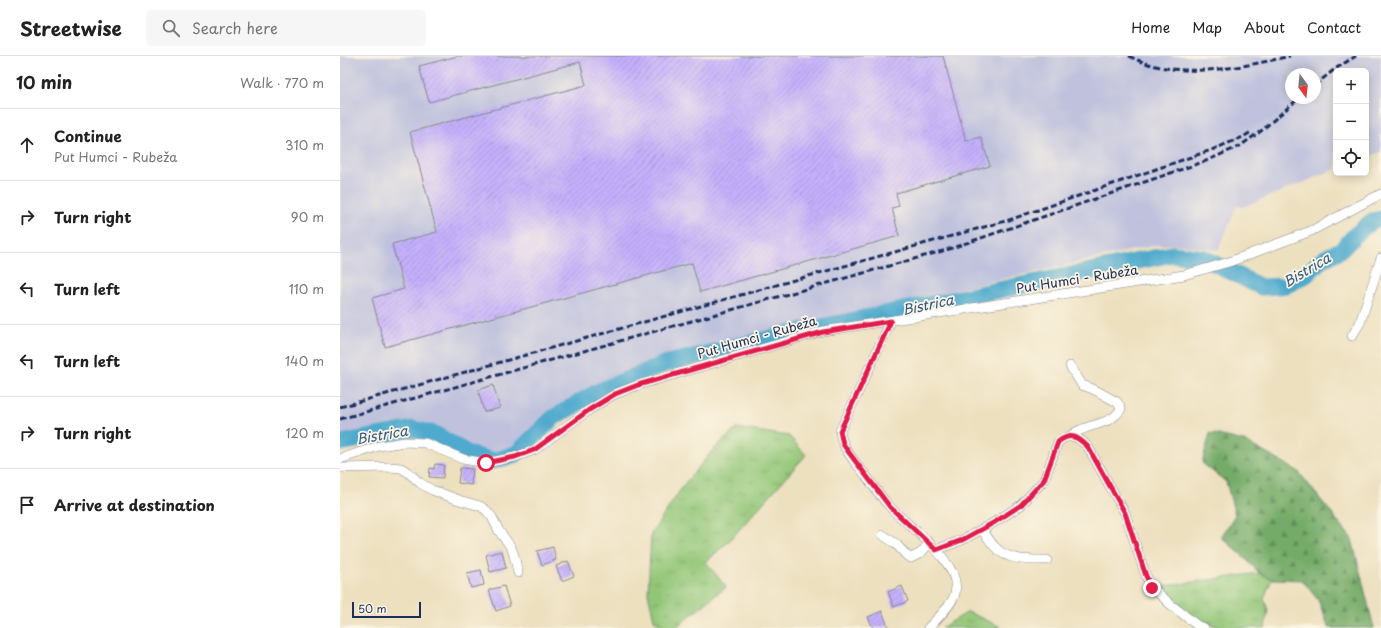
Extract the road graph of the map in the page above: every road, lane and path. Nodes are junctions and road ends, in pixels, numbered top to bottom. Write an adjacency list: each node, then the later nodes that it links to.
1 (1381, 194): 3 (street, Put Humci - Rubeža)
2 (1381, 258): 4 (street)
3 (891, 321): 7 (street, Put Humci - Rubeža); 11 (street)
4 (1352, 336)
5 (1070, 366): 6 (street)
6 (1069, 437): 9 (street); 15 (street)
7 (340, 459)
8 (340, 468): 13 (street)
9 (982, 529): 11 (street); 12 (street)
10 (883, 535): 11 (street)
11 (933, 547): 14 (street)
12 (1047, 560)
13 (518, 573)
14 (928, 628)
15 (1204, 628)

